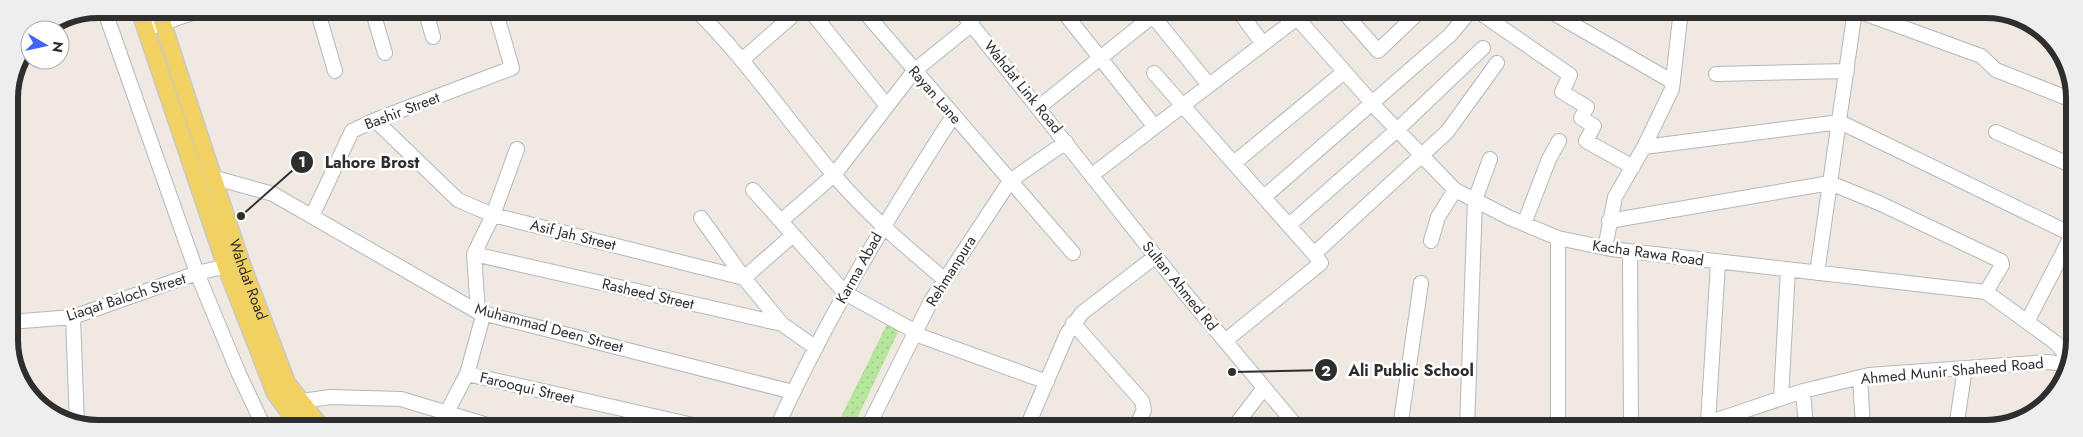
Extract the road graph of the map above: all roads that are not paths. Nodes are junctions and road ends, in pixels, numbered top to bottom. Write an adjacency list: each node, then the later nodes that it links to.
1 (107, 18): 97 (street)
2 (143, 18): 29 (main road, Wahdat Road)
3 (158, 18): 29 (street)
4 (161, 18): 67 (main road, Wahdat Road)
5 (320, 18): 37 (street)
6 (375, 18): 33 (street)
7 (428, 18): 30 (street)
8 (498, 18): 51 (street, Bashir Street)
9 (704, 18): 35 (street)
10 (790, 18): 35 (street)
11 (816, 18): 48 (street)
12 (870, 18): 38 (street, Rayan Lane)
13 (966, 18): 38 (street)
14 (971, 18): 49 (street, Wahdat Link Road)
15 (1068, 18): 34 (street)
16 (1147, 18): 34 (street)
17 (1159, 18): 44 (street)
18 (1244, 18): 31 (street)
19 (1289, 18): 31 (street)
20 (1297, 18): 40 (street, Kacha Rawa Road)
21 (1349, 18): 22 (street)
22 (1413, 18)
23 (1464, 18): 46 (street)
24 (1488, 18): 64 (street)
25 (1562, 18): 43 (street)
26 (1680, 18): 43 (street)
27 (1854, 18): 39 (street)
28 (1877, 18): 45 (street)
29 (146, 28): 94 (main road, Wahdat Road)
30 (433, 36)
31 (1262, 44): 44 (street)
32 (1483, 48): 54 (street)
33 (385, 53)
34 (1100, 58): 49 (street); 53 (street)
35 (742, 60): 65 (street)
36 (1497, 63): 60 (street)
37 (335, 71)
38 (914, 71): 48 (street); 50 (street, Rayan Lane)
39 (1847, 71): 42 (street); 52 (street)
40 (1344, 72): 46 (street, Kacha Rawa Road); 62 (street)
41 (1154, 73): 47 (street)
42 (1716, 74)
43 (1673, 82): 58 (street)
44 (1209, 85): 47 (street)
45 (2066, 98)
46 (1372, 103): 54 (street, Kacha Rawa Road); 72 (street)
47 (1183, 105): 53 (street); 62 (street)
48 (887, 106): 65 (street)
49 (1039, 107): 57 (street, Wahdat Link Road)
50 (953, 116): 68 (street, Rayan Lane); 81 (street, Karma Abad)
51 (374, 120): 74 (street, Asif Jah Street); 75 (street, Bashir Street)
52 (1840, 122): 58 (street); 69 (street); 82 (street)
53 (1155, 127): 66 (street)
54 (1397, 130): 60 (street, Kacha Rawa Road); 80 (street)
55 (1996, 132): 63 (street)
56 (1559, 141): 79 (street)
57 (1066, 142): 66 (street, Sultan Ahmed Rd); 68 (street, Rehmanpura)
58 (1644, 147): 64 (street)
59 (517, 149): 74 (street, Farooqui Street)
60 (1421, 155): 71 (street, Kacha Rawa Road); 91 (street)
61 (1490, 159): 73 (street)
62 (1234, 163): 72 (street)
63 (2066, 163)
64 (1633, 166): 78 (street)
65 (834, 175): 77 (street); 81 (street)
66 (1092, 175): 92 (street, Sultan Ahmed Rd)
67 (212, 177): 75 (street, Muhammad Deen Street); 94 (main road, Wahdat Road)
68 (1010, 181): 89 (street, Rayan Lane); 99 (street, Rehmanpura)
69 (1830, 183): 78 (street); 96 (street); 101 (street)
70 (753, 190): 77 (street)
71 (1455, 190): 73 (street, Kacha Rawa Road); 85 (street)
72 (1264, 197): 80 (street)
73 (1474, 200): 79 (street, Kacha Rawa Road); 137 (street)
74 (493, 215): 90 (street, Farooqui Street); 98 (street, Asif Jah Street)
75 (312, 216): 103 (street, Muhammad Deen Street)
76 (700, 218): 98 (street)
77 (781, 221): 83 (street)
78 (1610, 221): 87 (street)
79 (1524, 224): 84 (street, Kacha Rawa Road)
80 (1288, 225): 91 (street)
81 (882, 227): 99 (street); 102 (street, Karma Abad)
82 (2066, 232)
83 (793, 235): 98 (street); 102 (street)
84 (1558, 238): 87 (street, Kacha Rawa Road); 138 (street)
85 (1431, 241)
86 (2066, 247): 106 (street)
87 (1605, 248): 88 (street, Kacha Rawa Road)
88 (1630, 252): 93 (street, Kacha Rawa Road); 139 (street)
89 (1073, 253)
90 (474, 254): 103 (street, Farooqui Street); 108 (street, Rasheed Street)
91 (1314, 254): 110 (street)
92 (1156, 256): 107 (street); 110 (street, Sultan Ahmed Rd)
93 (1718, 263): 95 (street, Kacha Rawa Road); 140 (street)
94 (234, 265): 97 (street, Liaqat Baloch Street); 122 (main road, Wahdat Road); 126 (main road, Wahdat Road)
95 (1788, 270): 96 (street, Kacha Rawa Road); 121 (street)
96 (1817, 272): 101 (street, Kacha Rawa Road)
97 (197, 273): 104 (street, Liaqat Baloch Street); 125 (street)
98 (744, 278): 108 (street)
99 (944, 279): 109 (street, Rehmanpura)
100 (1421, 283): 136 (street)
101 (1986, 292): 106 (street, Kacha Rawa Road)
102 (845, 293): 109 (street); 111 (street, Karma Abad)
103 (478, 312): 115 (street, Farooqui Street); 120 (street, Muhammad Deen Street)
104 (73, 317): 105 (street, Liaqat Baloch Street); 124 (street)
105 (18, 321)
106 (2027, 322): 112 (street, Kacha Rawa Road)
107 (1073, 323): 117 (street); 133 (street)
108 (782, 324): 111 (street, Rasheed Street)
109 (915, 333): 117 (street); 131 (street, Rehmanpura)
110 (1225, 341): 118 (street, Sultan Ahmed Rd)
111 (816, 348): 120 (street, Karma Abad)
112 (2064, 353)
113 (2061, 363): 114 (street, Ahmed Munir Shaheed Road)
114 (1965, 368): 116 (street, Ahmed Munir Shaheed Road); 144 (street)
115 (467, 374): 123 (street); 129 (street, Farooqui Street)
116 (1860, 377): 119 (street, Ahmed Munir Shaheed Road); 143 (street)
117 (1047, 382): 132 (street)
118 (1264, 388): 134 (street); 135 (street, Sultan Ahmed Rd)
119 (1803, 390): 121 (street, Ahmed Munir Shaheed Road); 142 (street)
120 (793, 392): 130 (street, Karma Abad)
121 (1781, 398): 141 (street, Ahmed Munir Shaheed Road)
122 (301, 401): 123 (street); 127 (main road, Wahdat Road)
123 (447, 412): 128 (street)
124 (77, 416)
125 (261, 420)
126 (295, 420)
127 (316, 420)
128 (472, 420)
129 (671, 420)
130 (780, 420)
131 (872, 420)
132 (1030, 420)
133 (1139, 420)
134 (1240, 420)
135 (1291, 420)
136 (1401, 420)
137 (1467, 420)
138 (1558, 420)
139 (1631, 420)
140 (1708, 420)
141 (1714, 420)
142 (1805, 420)
143 (1862, 420)
144 (1957, 420)

